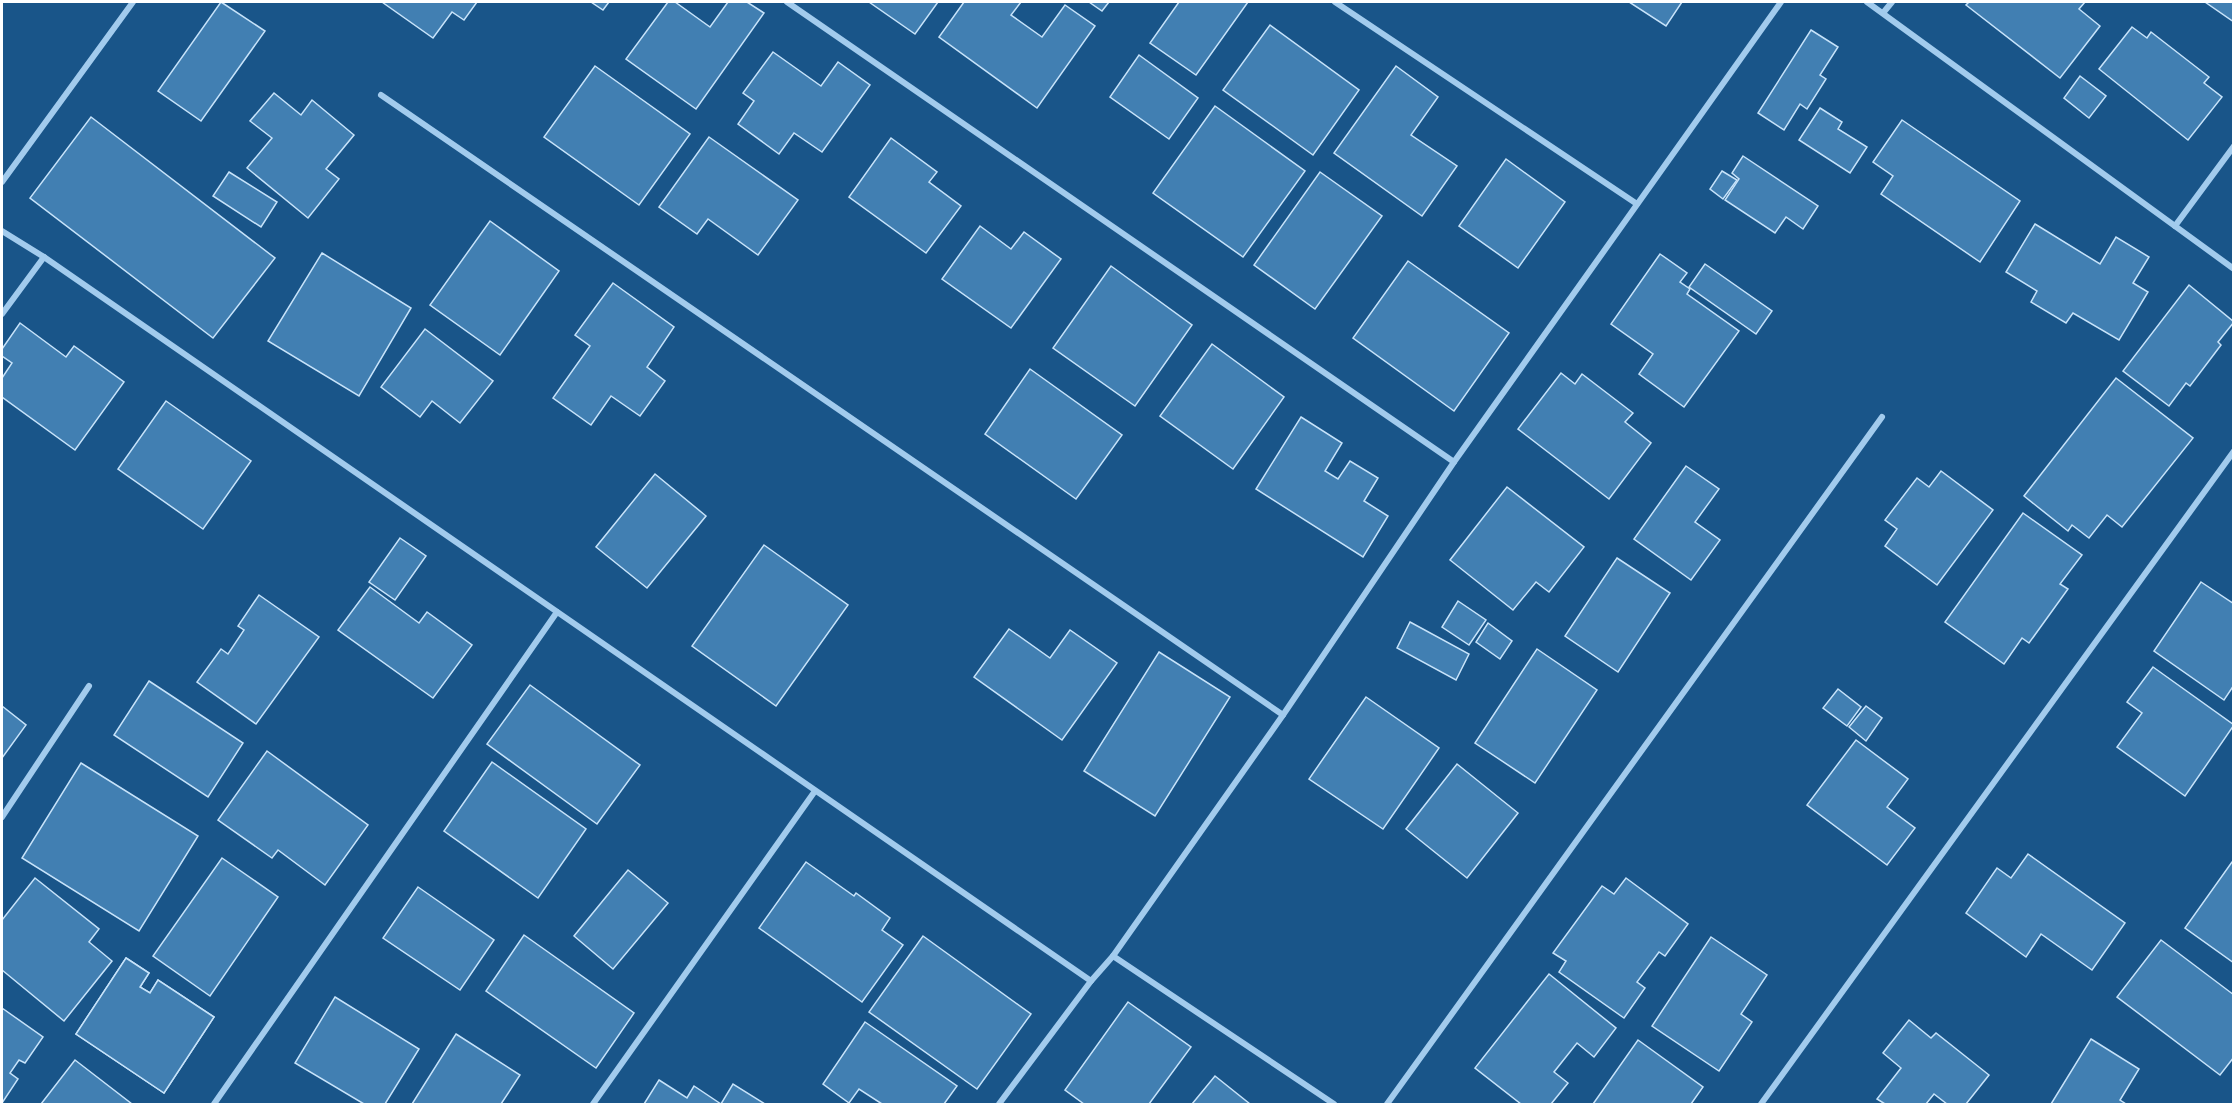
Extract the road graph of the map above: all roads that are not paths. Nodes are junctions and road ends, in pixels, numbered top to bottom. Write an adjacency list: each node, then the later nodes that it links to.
1 (133, 2): 10 (street)
2 (787, 2): 19 (street)
3 (1335, 2): 11 (street)
4 (1781, 2): 11 (street)
5 (1867, 2): 7 (street)
6 (1892, 2): 7 (street)
7 (1883, 13): 12 (street)
8 (381, 95): 22 (street)
9 (2234, 147): 12 (street)
10 (2, 182)
11 (1637, 204): 19 (street)
12 (2175, 226): 15 (street)
13 (2, 231): 14 (street)
14 (44, 257): 16 (street); 20 (street)
15 (2234, 269)
16 (2, 314)
17 (1882, 417): 31 (street)
18 (2234, 451): 32 (street)
19 (1454, 462): 22 (street)
20 (557, 612): 23 (street); 27 (street)
21 (89, 686): 24 (street)
22 (1283, 715): 25 (street)
23 (816, 791): 26 (street); 28 (street)
24 (2, 817)
25 (1113, 956): 26 (street); 30 (street)
26 (1091, 981): 29 (street)
27 (214, 1104)
28 (593, 1104)
29 (999, 1104)
30 (1334, 1104)
31 (1388, 1104)
32 (1761, 1104)

